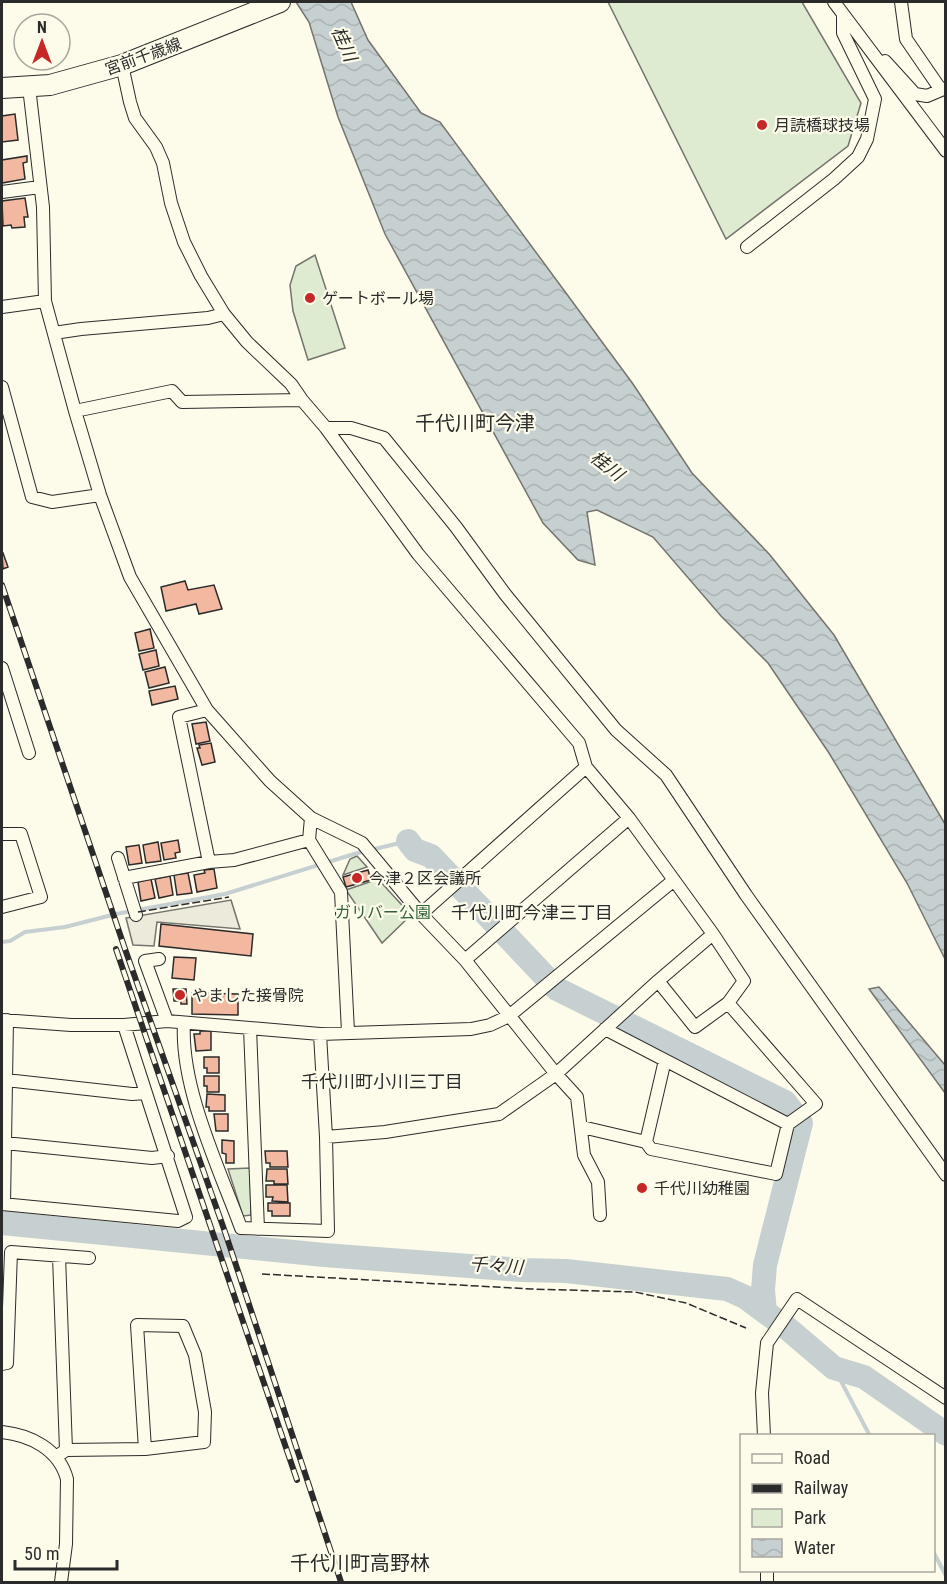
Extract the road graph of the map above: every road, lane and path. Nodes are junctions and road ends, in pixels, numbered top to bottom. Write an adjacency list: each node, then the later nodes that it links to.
1 (280, 2): 6 (main road, 宮前千歳線)
2 (834, 2): 4 (street)
3 (901, 2): 9 (street)
4 (843, 15): 5 (street); 13 (street)
5 (873, 56): 9 (street); 10 (street)
6 (122, 65): 7 (main road, 宮前千歳線); 16 (street)
7 (29, 87): 8 (main road, 宮前千歳線); 11 (street)
8 (2, 88)
9 (944, 89)
10 (945, 151)
11 (40, 187): 12 (street); 14 (street)
12 (2, 192)
13 (747, 247)
14 (45, 301): 15 (street); 17 (street)
15 (2, 307)
16 (224, 314): 17 (street); 19 (street)
17 (54, 333): 20 (street)
18 (2, 387): 22 (street)
19 (302, 400): 20 (street); 21 (street)
20 (75, 411): 22 (street)
21 (326, 428): 26 (street); 62 (street)
22 (100, 495): 24 (street)
23 (2, 668): 25 (street)
24 (207, 710): 28 (street); 32 (street)
25 (29, 753)
26 (585, 767): 27 (street); 37 (street)
27 (629, 818): 34 (street); 40 (street)
28 (311, 819): 30 (street); 37 (street)
29 (2, 834): 35 (street)
30 (309, 840): 32 (street); 50 (street)
31 (118, 858): 33 (street)
32 (209, 862): 33 (street)
33 (124, 878): 36 (street)
34 (674, 880): 38 (street); 43 (street)
35 (2, 907)
36 (135, 911)
37 (421, 914): 40 (street)
38 (713, 934): 41 (street); 42 (street)
39 (159, 959): 45 (street)
40 (465, 960): 43 (street)
41 (658, 981): 42 (street); 49 (street)
42 (728, 1003): 56 (street)
43 (509, 1016): 50 (street); 53 (street)
44 (4, 1020): 47 (street); 54 (street)
45 (167, 1021): 46 (street); 47 (street)
46 (184, 1023): 48 (street); 65 (street)
47 (124, 1025): 55 (street)
48 (250, 1028): 51 (street); 65 (street)
49 (605, 1029): 52 (street); 53 (street)
50 (348, 1032): 51 (street)
51 (320, 1034): 58 (street)
52 (665, 1060): 56 (street); 59 (street)
53 (556, 1074): 57 (street); 58 (street)
54 (6, 1080): 55 (street); 60 (street)
55 (146, 1093): 61 (street)
56 (788, 1124): 59 (street)
57 (582, 1127): 59 (street); 64 (street)
58 (326, 1137): 65 (street)
59 (646, 1142)
60 (5, 1143): 61 (street); 63 (street)
61 (168, 1156): 63 (street)
62 (945, 1175)
63 (3, 1204)
64 (600, 1215)
65 (258, 1229)
66 (59, 1256): 67 (street); 68 (street); 73 (street)
67 (89, 1258)
68 (2, 1364)
69 (945, 1398): 71 (street)
70 (2, 1432): 73 (street)
71 (764, 1434)
72 (145, 1449): 72 (street); 73 (street)
73 (61, 1453): 74 (street)
74 (61, 1582)

